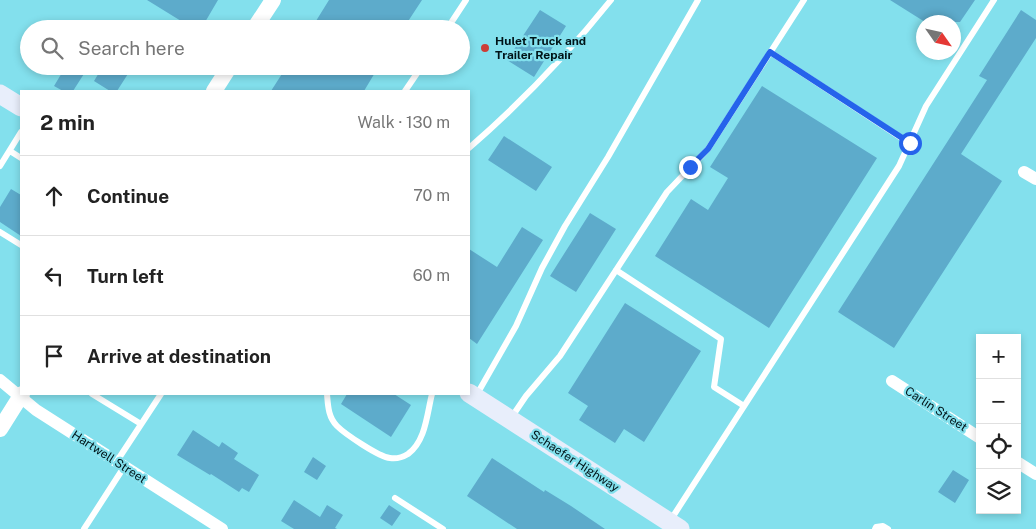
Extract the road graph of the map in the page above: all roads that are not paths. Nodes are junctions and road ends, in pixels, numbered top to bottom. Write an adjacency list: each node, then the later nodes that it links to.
1 (273, 0): 7 (street)
2 (466, 0): 8 (lane)
3 (610, 0): 18 (lane)
4 (698, 0): 35 (lane)
5 (804, 0): 9 (lane)
6 (994, 0): 17 (lane)
7 (260, 20)
8 (453, 20)
9 (770, 52): 17 (lane); 26 (lane)
10 (224, 75): 12 (street)
11 (416, 75): 13 (lane)
12 (215, 90)
13 (406, 90)
14 (0, 94): 15 (main road)
15 (20, 106)
16 (20, 134): 19 (lane)
17 (910, 143): 36 (lane)
18 (470, 147)
19 (10, 151): 20 (lane); 21 (lane)
20 (20, 157)
21 (0, 166)
22 (1024, 172): 23 (street)
23 (1036, 179)
24 (0, 232): 25 (lane)
25 (20, 244)
26 (616, 270): 36 (lane); 37 (lane)
27 (0, 380): 29 (street, Hartwell Street)
28 (892, 381): 40 (street, Carlin Street)
29 (20, 394)
30 (22, 395): 39 (street); 41 (street, Hartwell Street)
31 (94, 395): 38 (lane)
32 (160, 395): 38 (lane)
33 (327, 395): 34 (lane)
34 (432, 395)
35 (472, 396): 37 (main road, Schaefer Highway)
36 (744, 406): 45 (lane)
37 (510, 420): 45 (main road, Schaefer Highway)
38 (141, 424): 41 (lane)
39 (0, 429)
40 (976, 435)
41 (121, 464): 46 (lane); 47 (street, Hartwell Street)
42 (1021, 465): 43 (street)
43 (1036, 474)
44 (395, 498): 48 (lane)
45 (675, 525)
46 (84, 529)
47 (222, 529)
48 (443, 529)
49 (875, 529): 50 (lane)
50 (888, 529)

